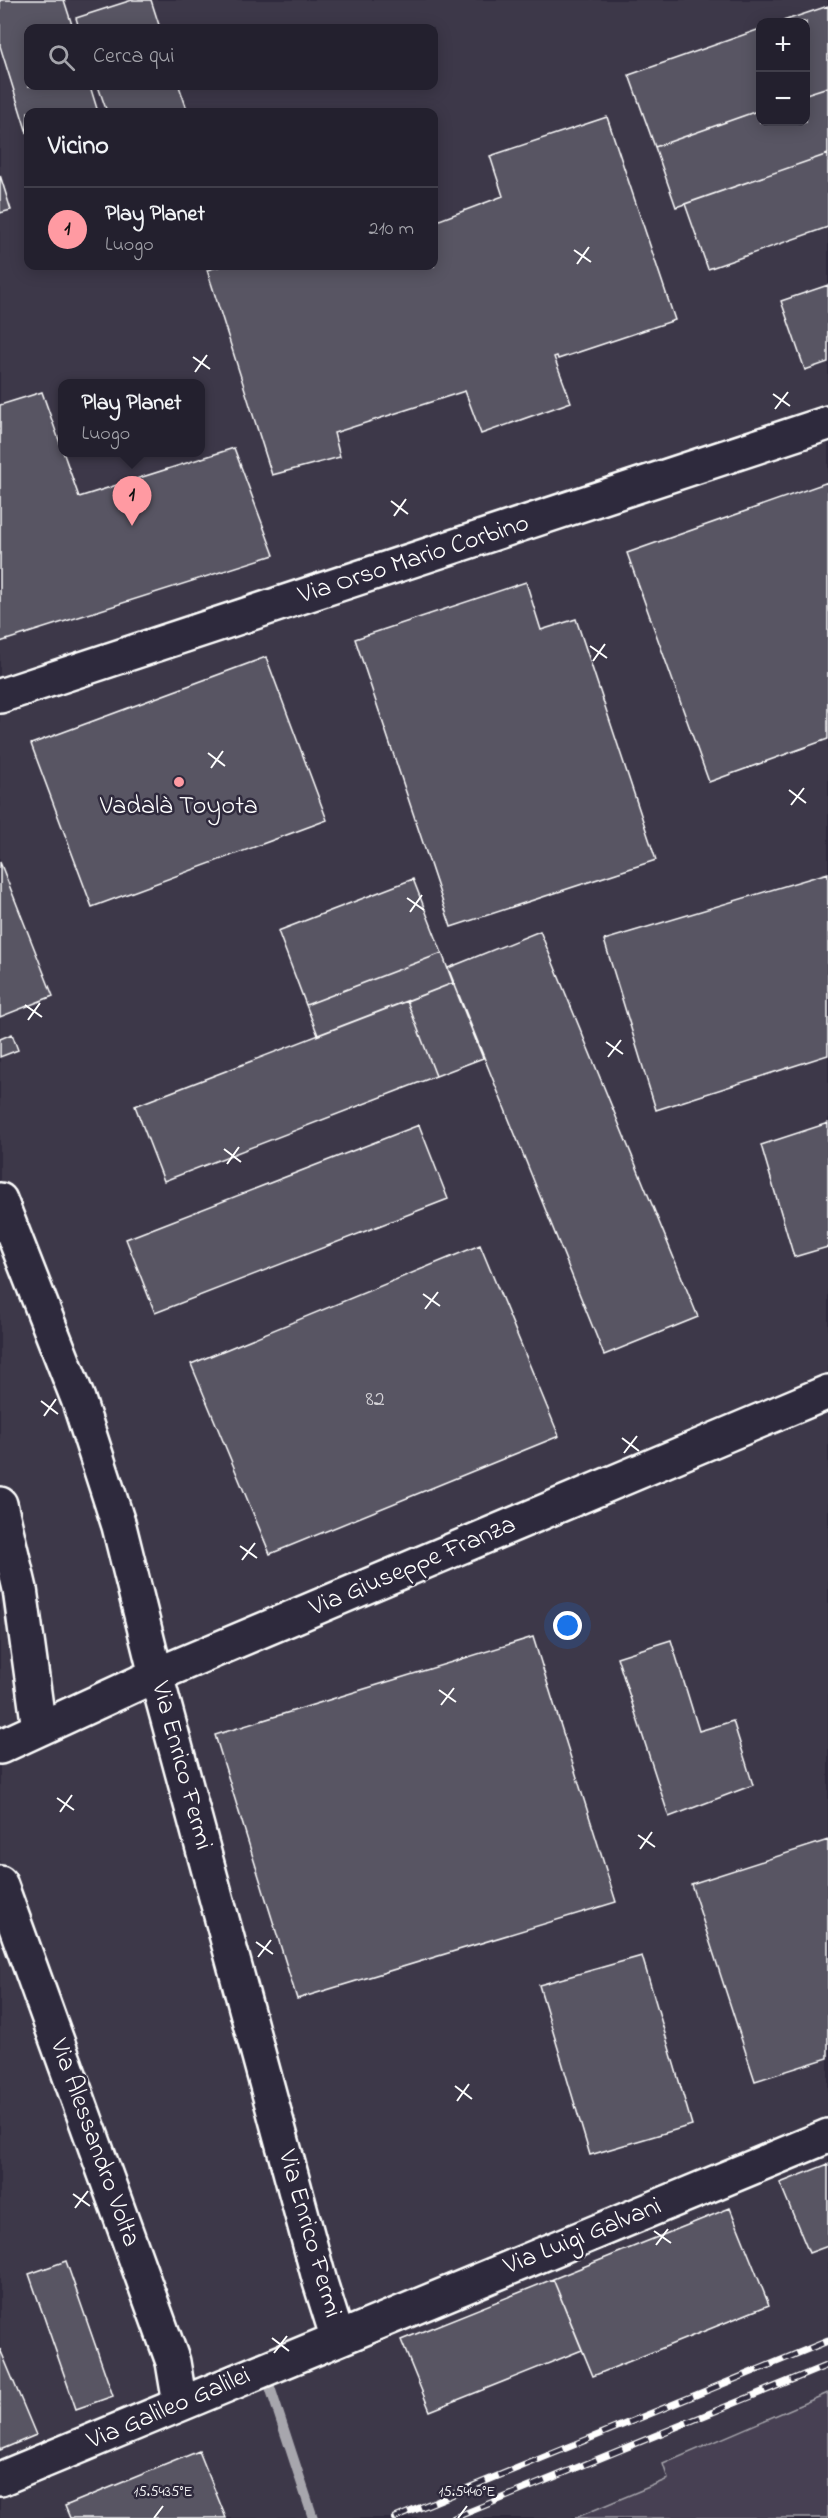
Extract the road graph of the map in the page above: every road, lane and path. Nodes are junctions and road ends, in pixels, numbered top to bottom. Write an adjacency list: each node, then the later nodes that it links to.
1 (828, 423): 2 (street, Via Orso Mario Corbino)
2 (0, 696)
3 (0, 1200): 6 (street, Via Enrico Fermi)
4 (828, 1392): 6 (street, Via Giuseppe Franza)
5 (0, 1504): 7 (street)
6 (156, 1675): 7 (street, Via Giuseppe Franza); 11 (street, Via Enrico Fermi)
7 (39, 1729): 8 (street, Via Giuseppe Franza)
8 (0, 1747)
9 (0, 1883): 12 (street, Via Alessandro Volta)
10 (828, 2136): 11 (street, Via Luigi Galvani)
11 (338, 2339): 12 (street, Via Galileo Galilei)
12 (180, 2404): 13 (street, Via Galileo Galilei)
13 (0, 2479)

